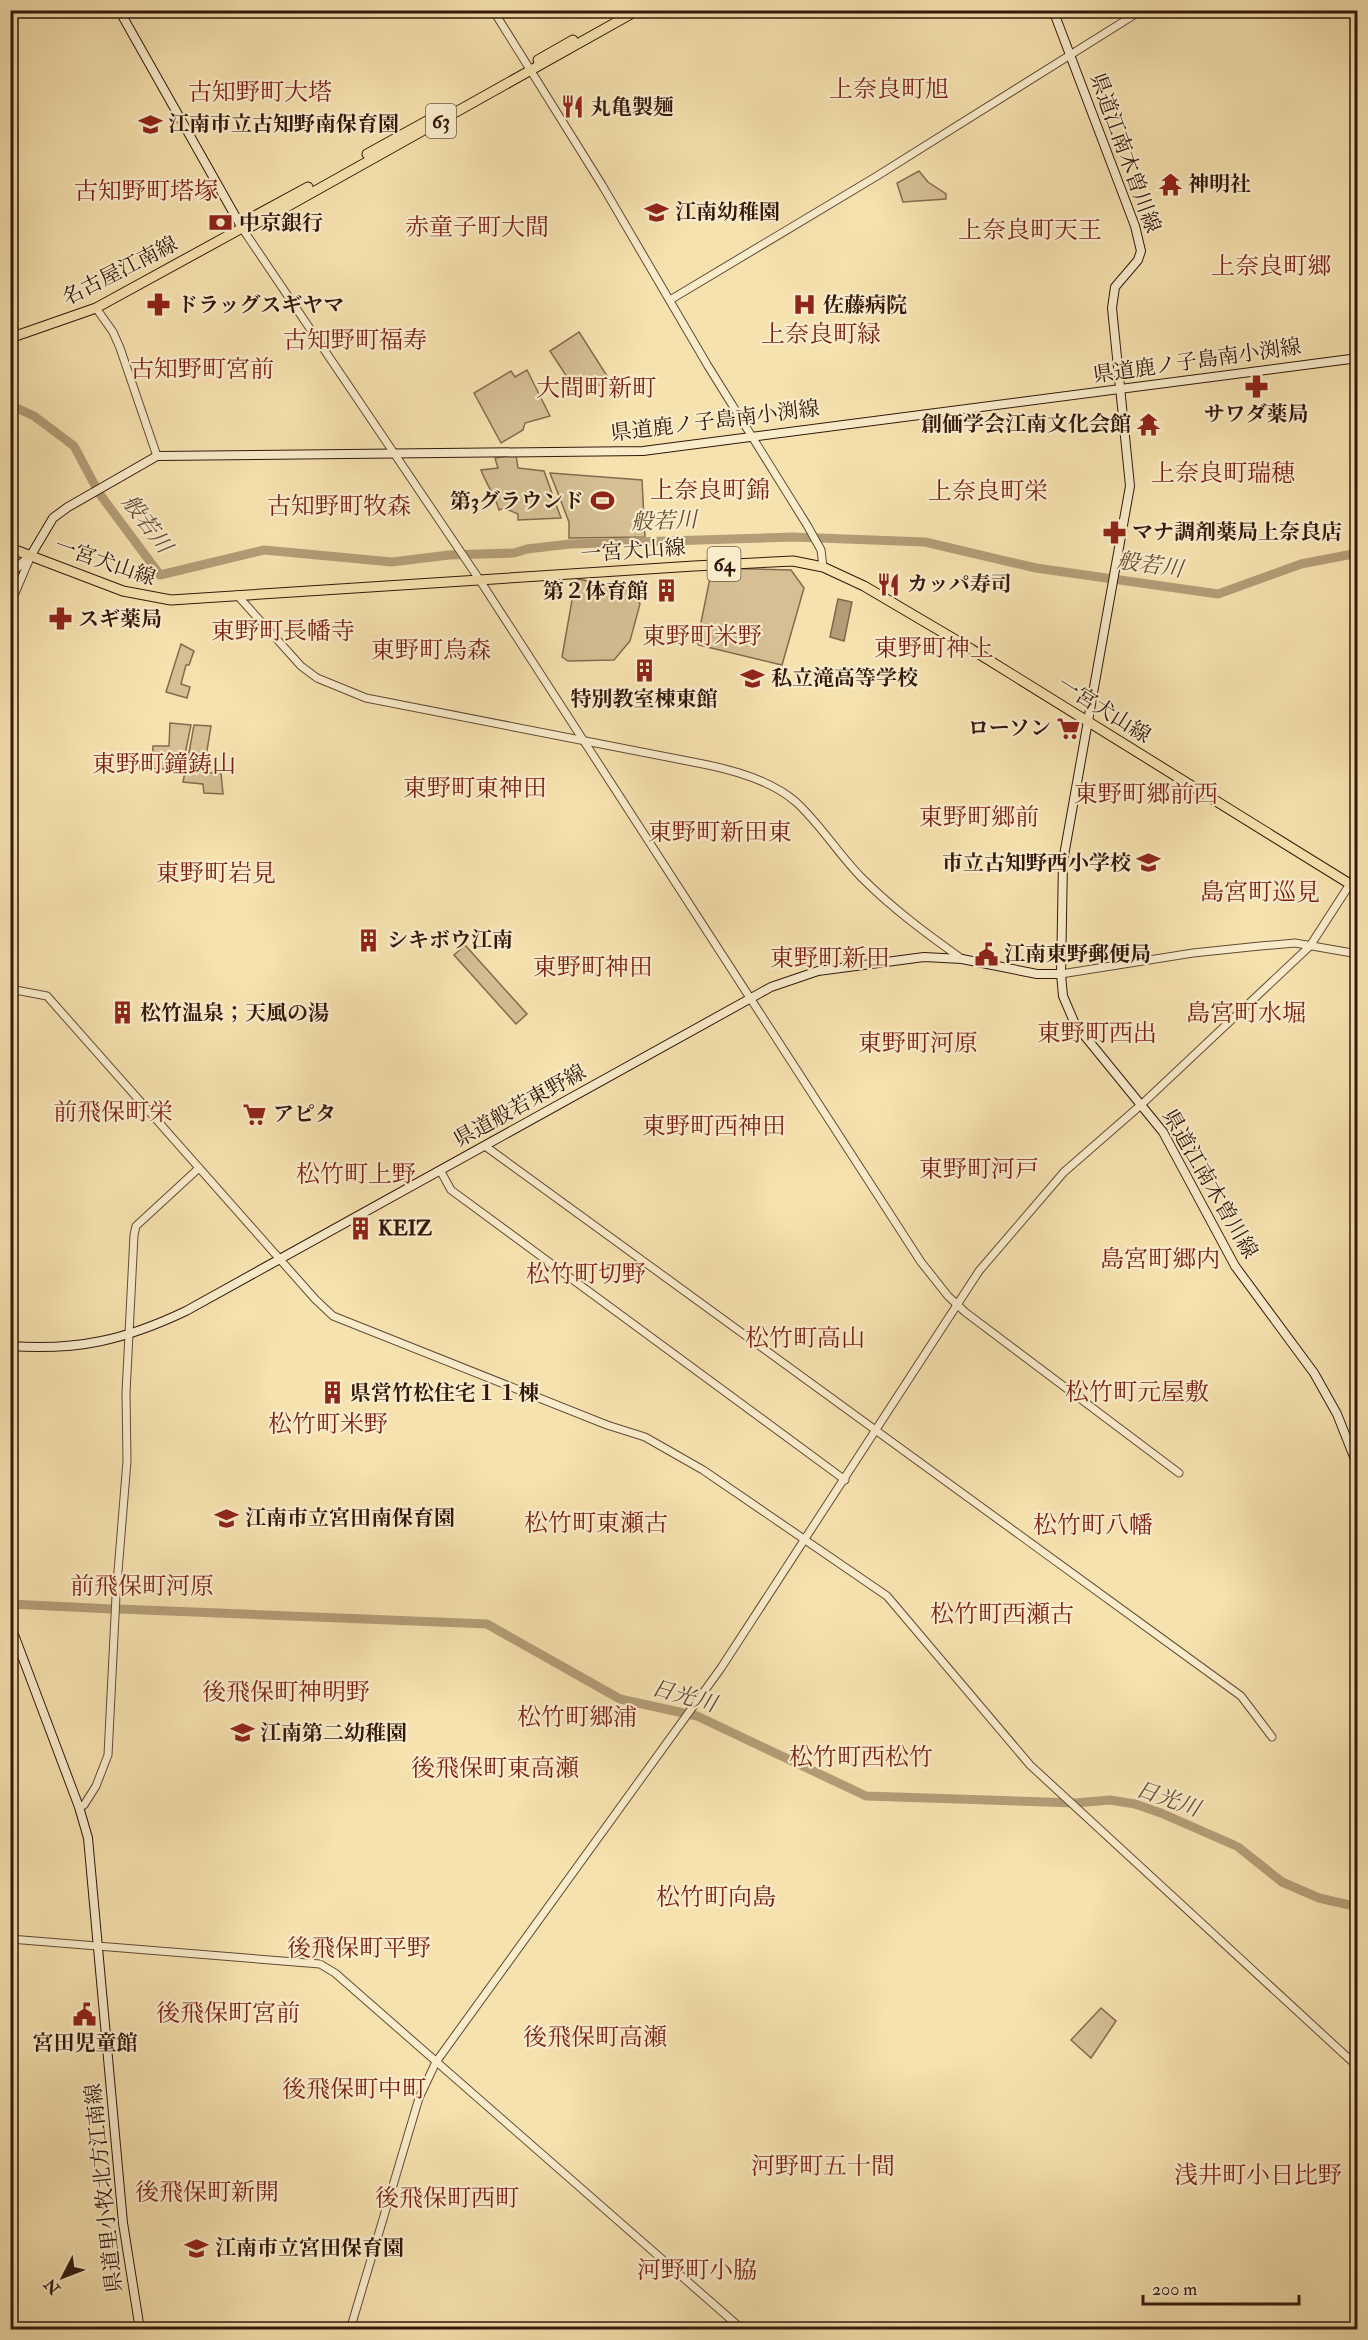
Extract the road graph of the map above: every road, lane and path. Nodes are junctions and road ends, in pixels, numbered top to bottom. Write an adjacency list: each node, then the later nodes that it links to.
1 (119, 10): 9 (main road)
2 (493, 10): 8 (street)
3 (628, 10): 8 (main road, 名古屋江南線 / 63)
4 (639, 10): 8 (main road, 名古屋江南線 / 63)
5 (1053, 10): 7 (main road, 県道江南木曽川線)
6 (1142, 10): 7 (street)
7 (1070, 57): 10 (street); 14 (main road, 県道江南木曽川線)
8 (530, 68): 9 (main road, 名古屋江南線 / 63); 10 (street)
9 (242, 228): 11 (main road, 名古屋江南線 / 63); 16 (street)
10 (670, 300): 15 (street)
11 (96, 308): 12 (main road, 名古屋江南線 / 63); 17 (street)
12 (10, 338)
13 (1358, 358): 14 (main road, 県道鹿ノ子島南小渕線)
14 (1121, 389): 15 (main road, 県道鹿ノ子島南小渕線); 25 (main road, 県道江南木曽川線)
15 (753, 436): 16 (main road, 県道鹿ノ子島南小渕線); 20 (street)
16 (394, 454): 17 (main road, 県道鹿ノ子島南小渕線); 22 (street)
17 (157, 456): 19 (main road)
18 (10, 548): 19 (main road, 一宮犬山線 / 64)
19 (31, 555): 21 (main road); 23 (main road, 一宮犬山線 / 64); 24 (street)
20 (823, 567): 22 (main road, 一宮犬山線 / 64); 25 (main road, 一宮犬山線 / 64)
21 (10, 574)
22 (479, 579): 23 (main road, 一宮犬山線 / 64); 26 (street)
23 (237, 596): 26 (street)
24 (10, 605)
25 (1088, 720): 27 (main road, 一宮犬山線 / 64); 31 (main road, 県道江南木曽川線)
26 (585, 742): 30 (street); 33 (street)
27 (1354, 887): 28 (street)
28 (1310, 946): 29 (street); 31 (street); 34 (street)
29 (1358, 954)
30 (962, 959): 31 (main road, 県道般若東野線); 33 (main road, 県道般若東野線)
31 (1061, 974): 34 (main road, 県道江南木曽川線)
32 (10, 989): 36 (street)
33 (750, 999): 35 (main road, 県道般若東野線); 39 (street)
34 (1142, 1104): 39 (street); 43 (main road, 県道江南木曽川線)
35 (485, 1146): 37 (main road, 県道般若東野線); 42 (street)
36 (199, 1168): 38 (street); 40 (street)
37 (440, 1170): 38 (main road, 県道般若東野線); 45 (street)
38 (278, 1257): 40 (main road, 県道般若東野線); 46 (street)
39 (956, 1303): 42 (street); 44 (street)
40 (128, 1335): 41 (main road, 県道般若東野線); 49 (street)
41 (10, 1346)
42 (876, 1430): 45 (street); 48 (street)
43 (1358, 1467)
44 (1179, 1473)
45 (845, 1480): 46 (street)
46 (807, 1539): 52 (street); 53 (street)
47 (10, 1624): 49 (main road, 県道里小牧北方江南線)
48 (1272, 1737)
49 (79, 1807): 51 (main road, 県道里小牧北方江南線)
50 (10, 1939): 51 (street)
51 (99, 1947): 52 (street); 54 (main road, 県道里小牧北方江南線)
52 (436, 2062): 55 (street); 56 (street)
53 (1358, 2067)
54 (140, 2330)
55 (350, 2330)
56 (743, 2330)

